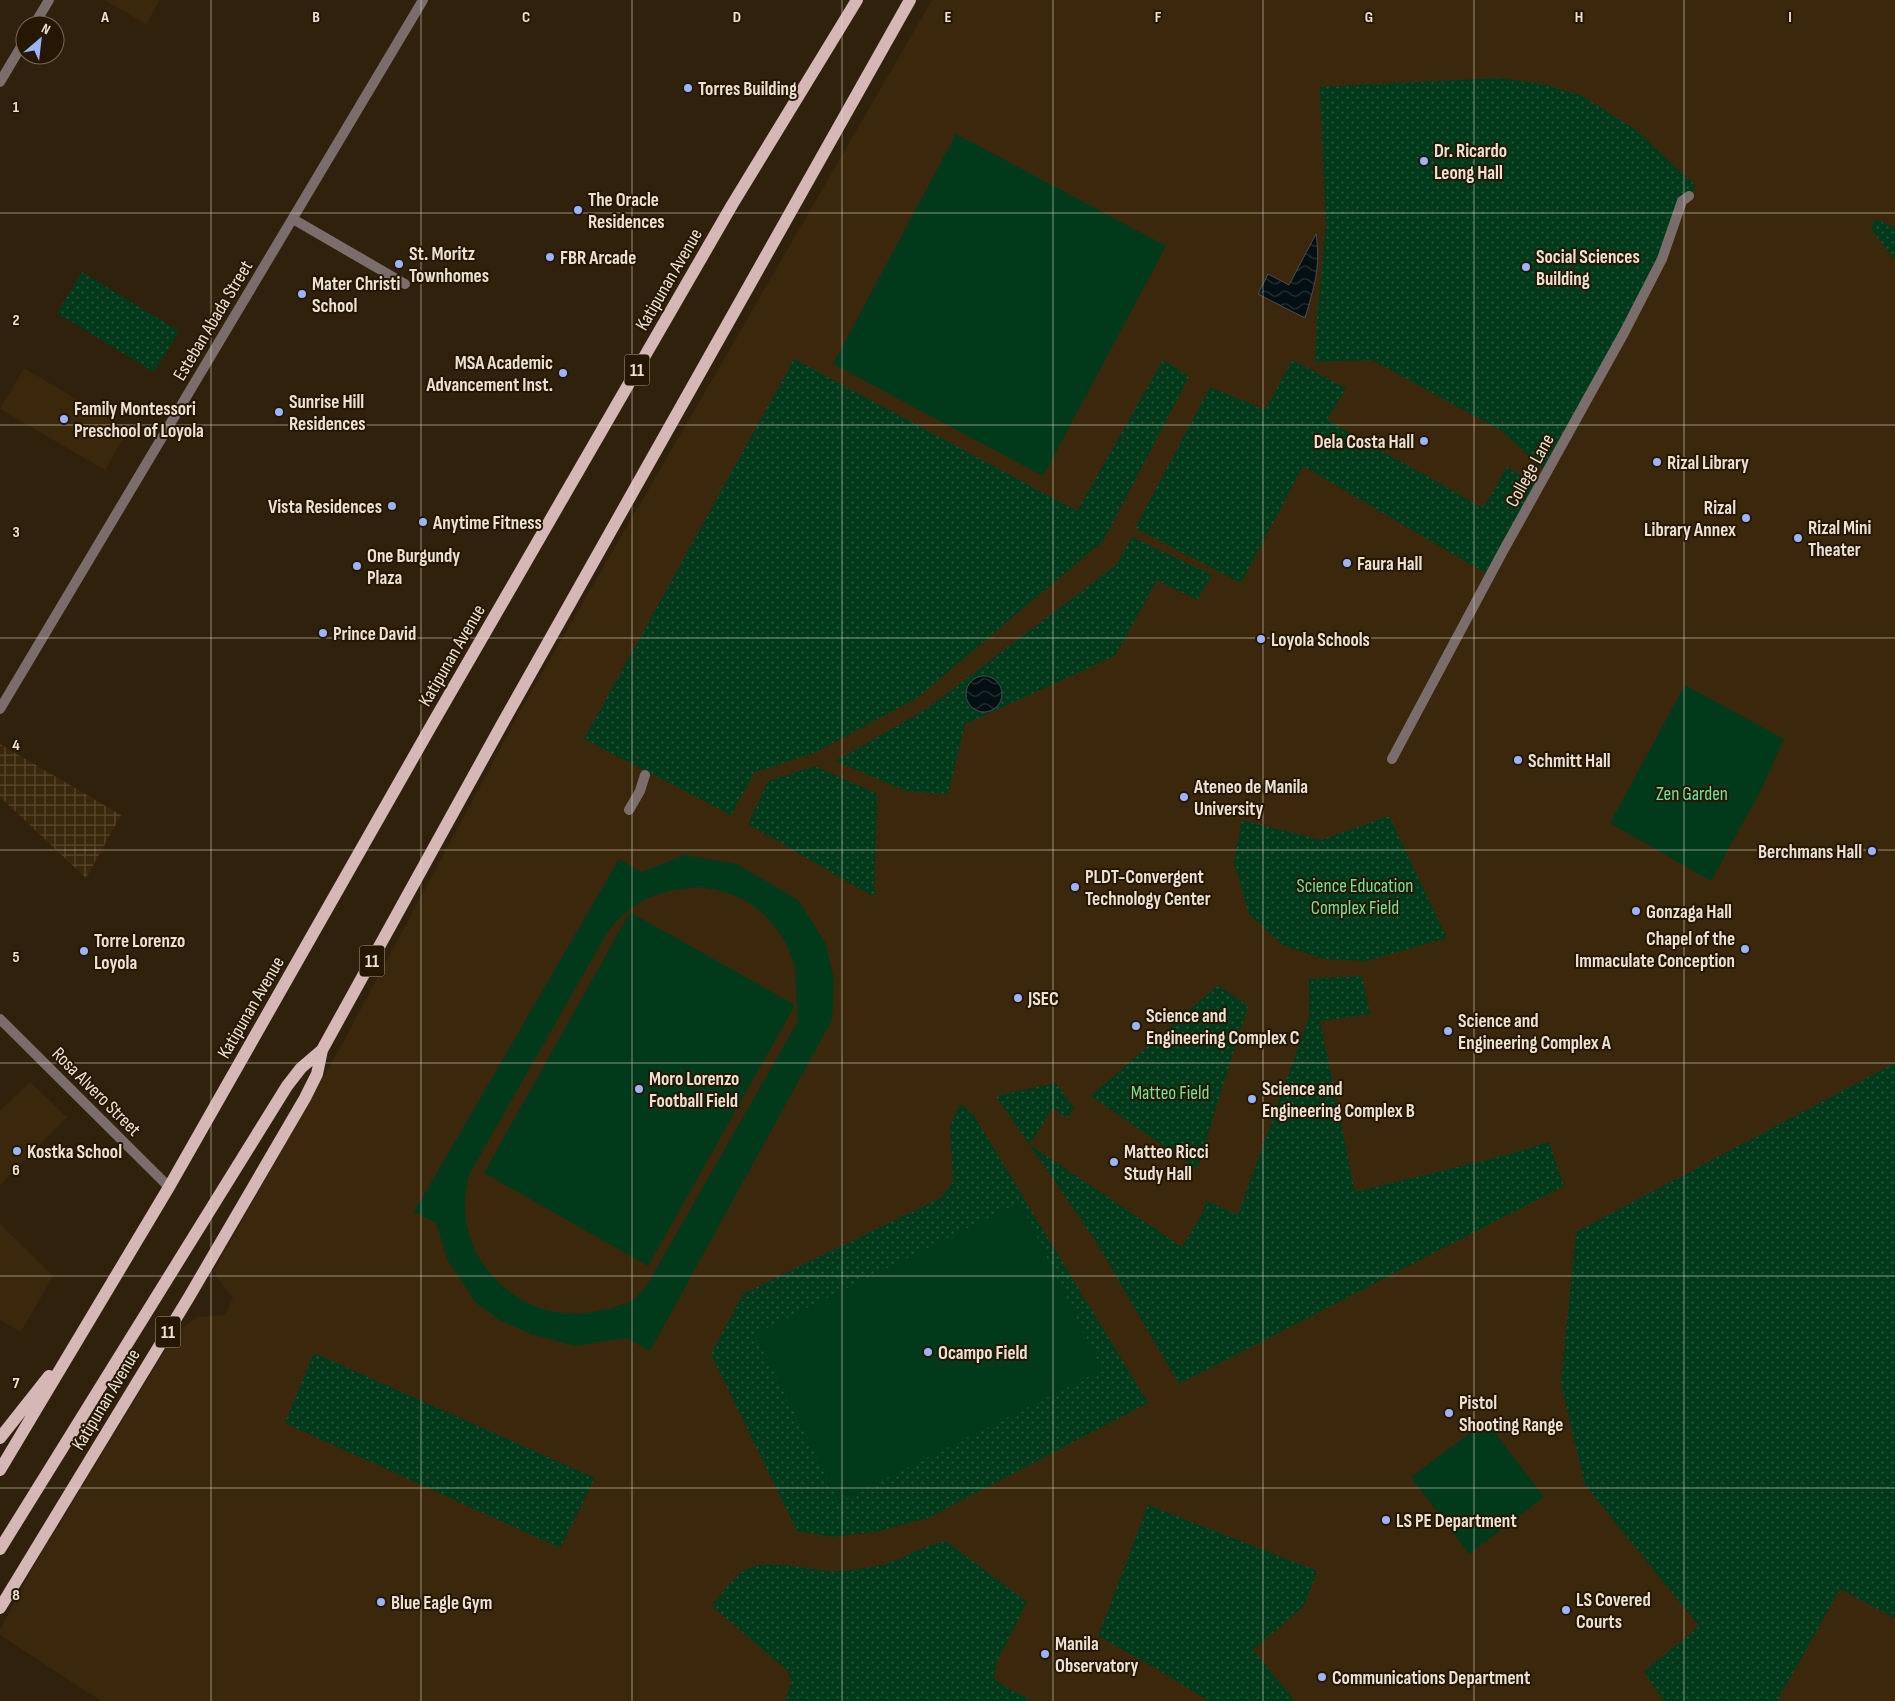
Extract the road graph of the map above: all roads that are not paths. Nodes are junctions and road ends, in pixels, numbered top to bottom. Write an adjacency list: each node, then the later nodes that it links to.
1 (49, 0): 5 (street)
2 (423, 0): 9 (street, Esteban Abada Street)
3 (857, 0): 17 (main road, Katipunan Avenue / 11)
4 (910, 0): 16 (main road, Katipunan Avenue / 11)
5 (40, 15)
6 (15, 57): 7 (street)
7 (0, 82)
8 (1689, 196): 12 (street, College Lane)
9 (293, 219): 10 (street); 11 (street, Esteban Abada Street)
10 (405, 284)
11 (0, 709)
12 (1392, 759)
13 (645, 775): 14 (street)
14 (629, 810)
15 (0, 1019): 17 (street, Rosa Alvero Street)
16 (322, 1050): 21 (main road, Katipunan Avenue / 11); 22 (main road, Katipunan Avenue / 11)
17 (169, 1187): 18 (main road, Katipunan Avenue / 11)
18 (83, 1333): 19 (main road, Katipunan Avenue / 11); 20 (main road, Katipunan Avenue / 11)
19 (0, 1438)
20 (0, 1470)
21 (0, 1549)
22 (0, 1608)

